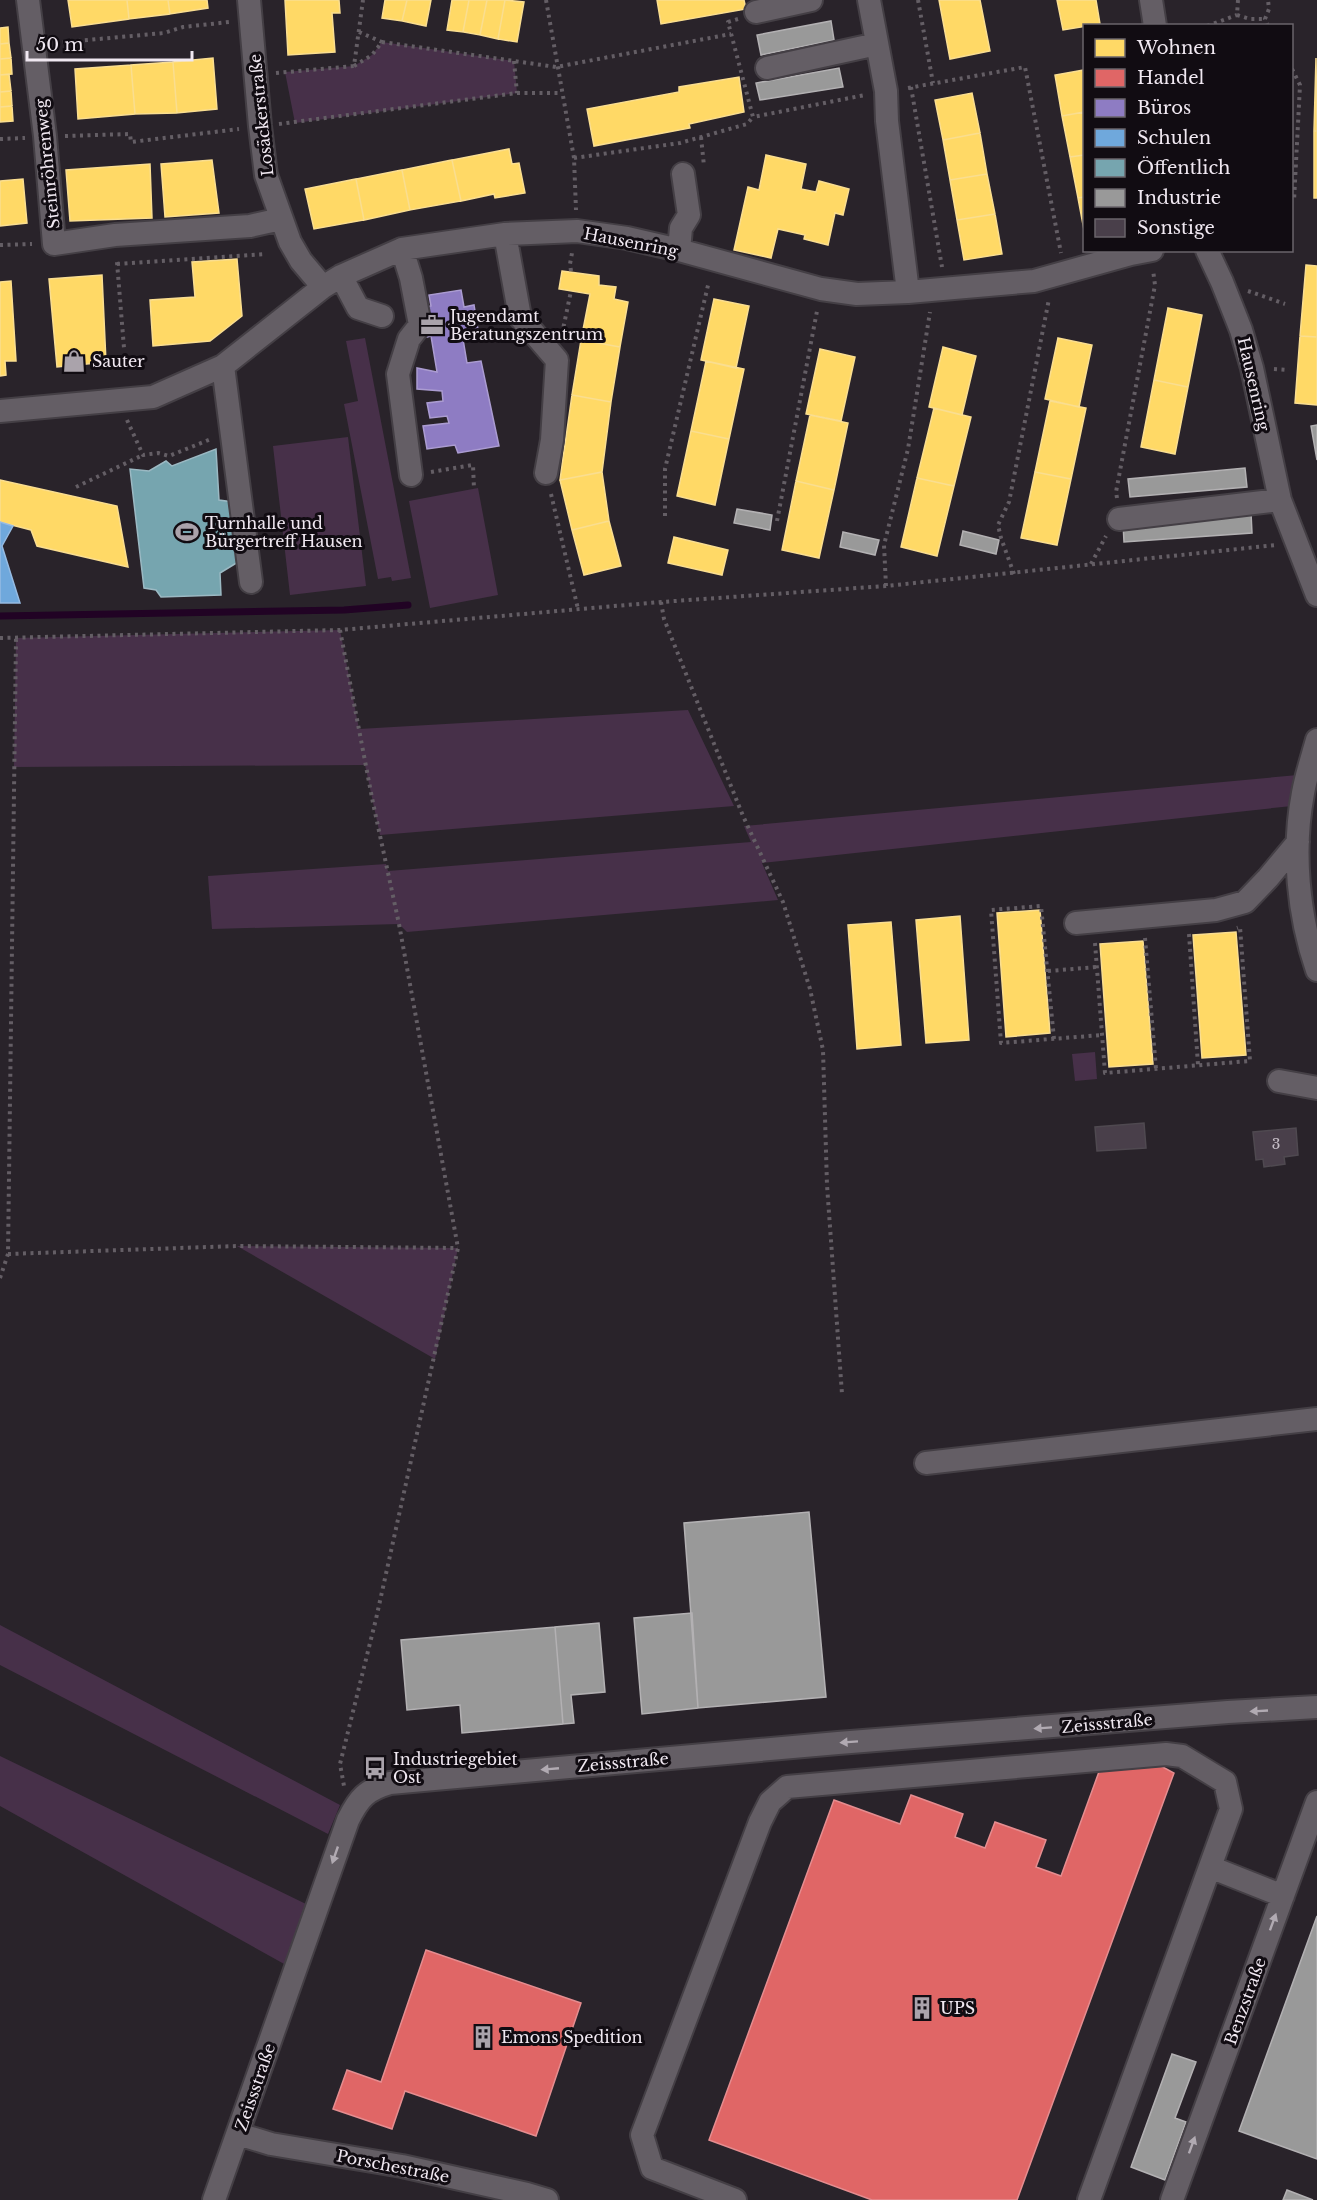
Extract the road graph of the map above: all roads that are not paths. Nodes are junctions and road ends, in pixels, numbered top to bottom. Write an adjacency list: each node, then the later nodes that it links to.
1 (28, 0): 11 (street, Steinröhrenweg)
2 (811, 0): 6 (street)
3 (869, 0): 8 (street)
4 (1151, 0): 7 (street)
5 (250, 9): 11 (street, Losäckerstraße)
6 (756, 12)
7 (1155, 24)
8 (877, 44): 9 (street); 18 (street)
9 (767, 68)
10 (683, 174): 14 (street)
11 (281, 219): 17 (street, Losäckerstraße)
12 (506, 234): 13 (street, Hausenring); 14 (street, Hausenring); 22 (street)
13 (402, 249): 17 (street, Hausenring); 23 (street)
14 (679, 250): 18 (street, Hausenring)
15 (1145, 252): 18 (street, Hausenring)
16 (1208, 252): 24 (street, Hausenring)
17 (332, 282): 19 (street, Losäckerstraße); 20 (street, Hausenring)
18 (927, 290)
19 (382, 316)
20 (223, 366): 21 (street, Hausenring); 26 (street)
21 (0, 411)
22 (546, 473)
23 (411, 475)
24 (1284, 511): 25 (street); 27 (street, Hausenring)
25 (1119, 519)
26 (251, 582)
27 (1317, 595)
28 (1317, 740): 29 (street)
29 (1298, 842): 30 (street); 31 (street)
30 (1076, 923)
31 (1317, 970)
32 (1279, 1081): 33 (street)
33 (1317, 1088)
34 (1317, 1419): 35 (street)
35 (926, 1463)
36 (1317, 1707): 40 (street, Zeissstraße, one-way to 40)
37 (1317, 1802): 39 (street, Benzstraße)
38 (1210, 1867): 39 (street); 43 (street); 44 (street)
39 (1283, 1896): 45 (street, Benzstraße, one-way to 39)
40 (238, 2134): 41 (street, Zeissstraße); 42 (street, Porschestraße)
41 (214, 2200)
42 (547, 2200)
43 (735, 2200)
44 (1089, 2200)
45 (1172, 2200)

